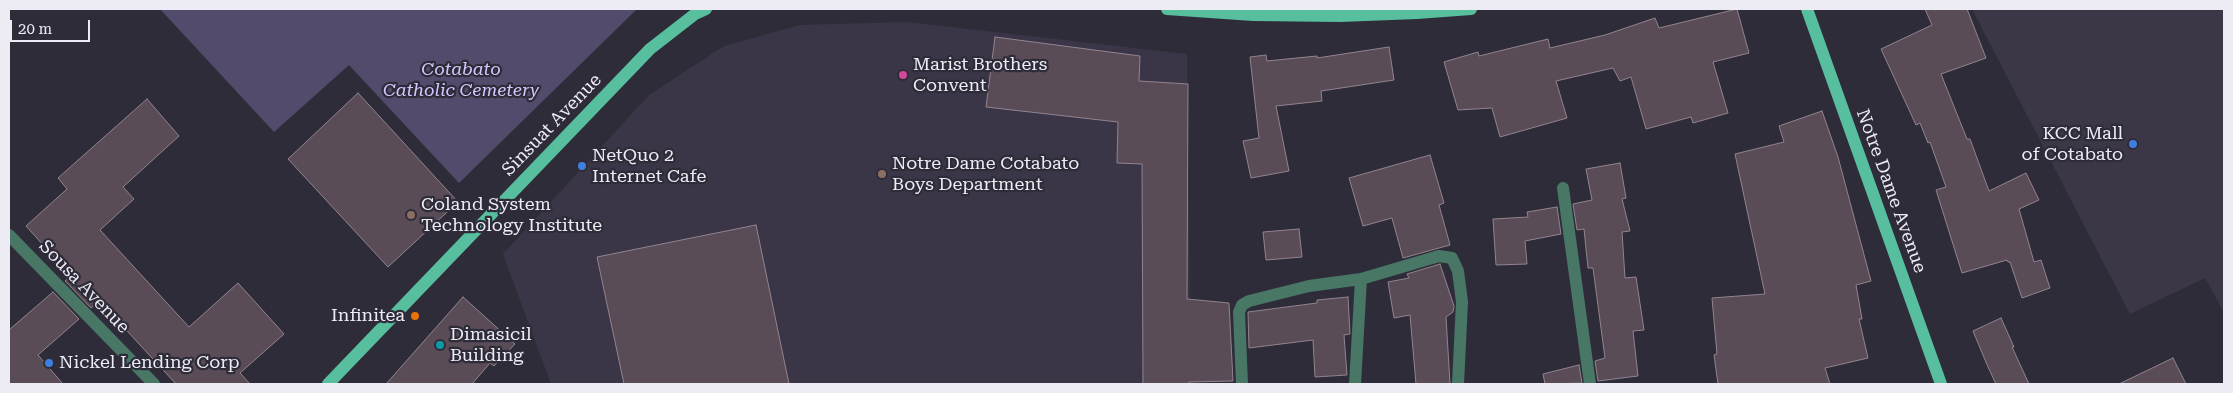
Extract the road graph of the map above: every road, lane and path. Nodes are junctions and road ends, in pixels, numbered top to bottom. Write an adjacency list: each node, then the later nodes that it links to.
1 (706, 9): 9 (main road, Sinsuat Avenue)
2 (1167, 9): 3 (main road)
3 (1471, 9)
4 (1808, 11): 14 (main road, Notre Dame Avenue)
5 (1563, 188): 13 (street)
6 (9, 235): 8 (street, Sousa Avenue)
7 (1361, 279): 10 (street); 11 (street); 12 (street)
8 (154, 384)
9 (328, 384)
10 (1242, 384)
11 (1355, 384)
12 (1458, 384)
13 (1590, 384)
14 (1941, 384)

